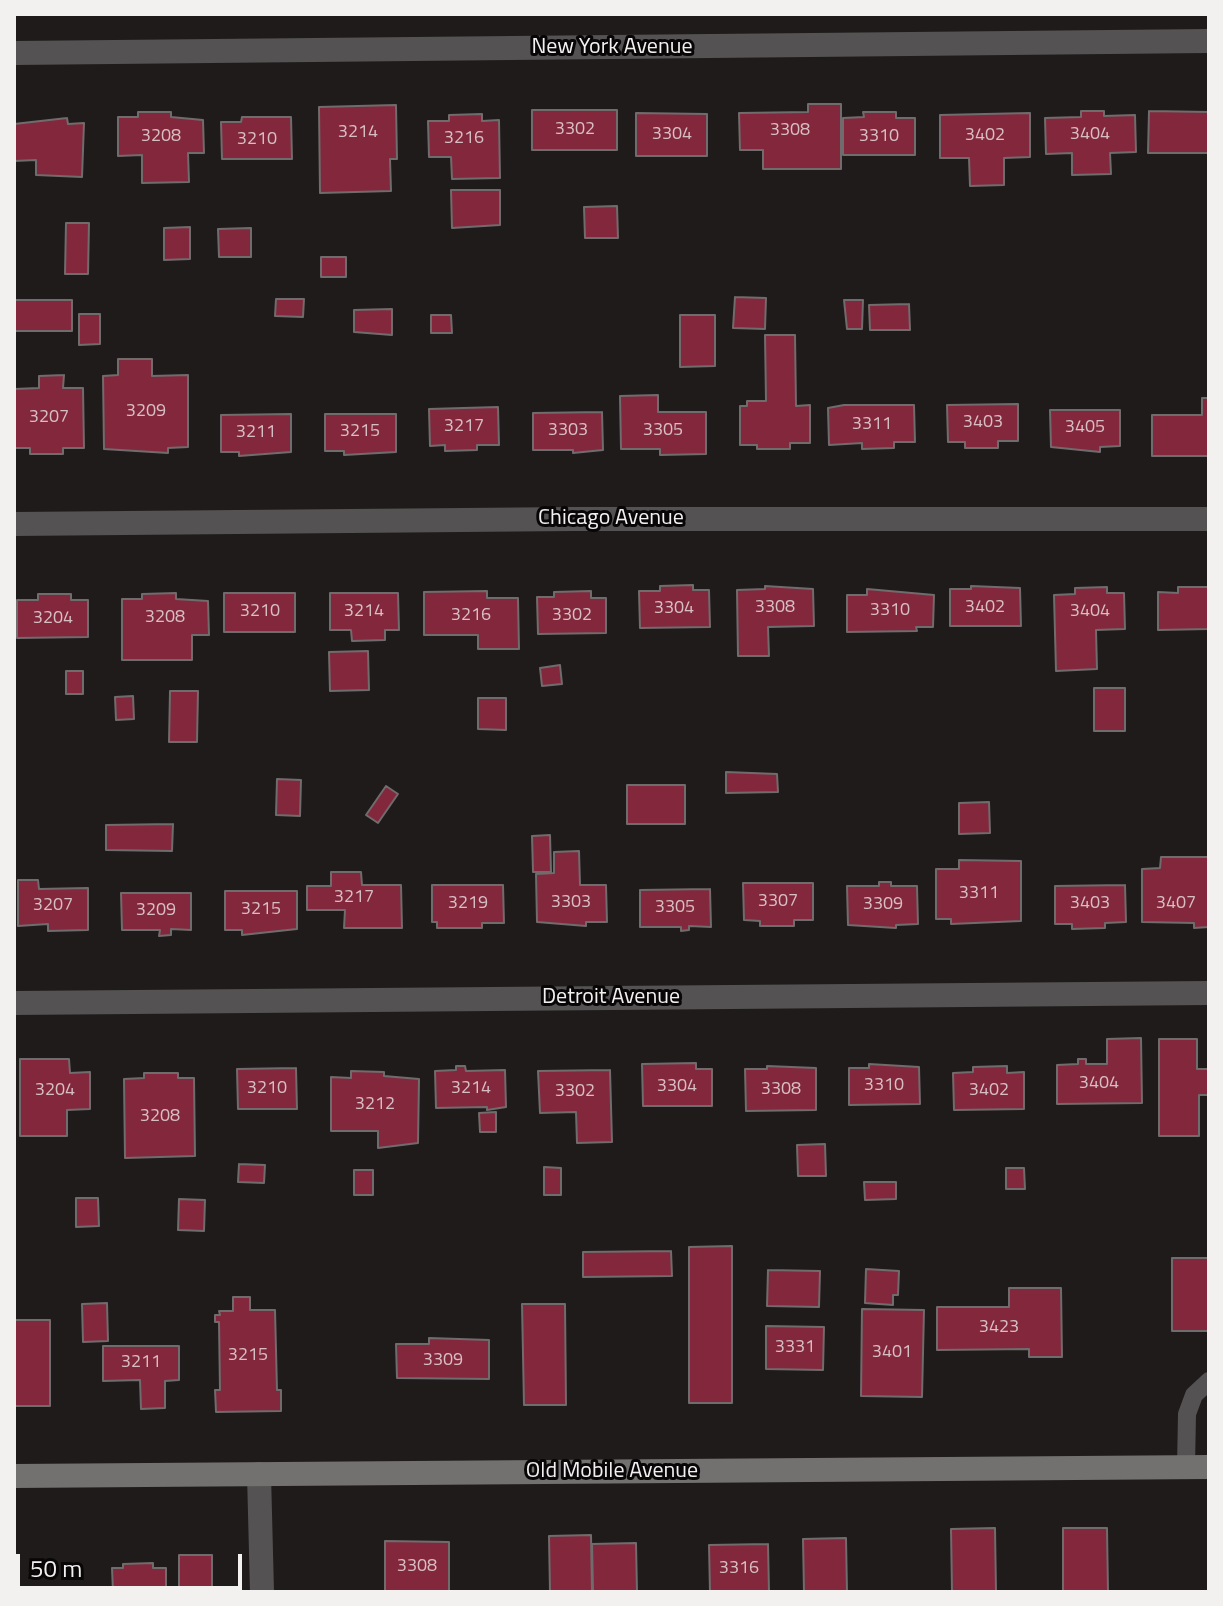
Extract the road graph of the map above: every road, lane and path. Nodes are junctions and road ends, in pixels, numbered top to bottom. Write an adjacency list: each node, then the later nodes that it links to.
1 (1209, 41): 2 (street, New York Avenue)
2 (14, 53)
3 (1209, 519): 4 (street, Chicago Avenue)
4 (14, 524)
5 (1209, 993): 6 (street, Detroit Avenue)
6 (14, 1003)
7 (1209, 1381): 8 (lane)
8 (1197, 1467): 9 (main road, Old Mobile Avenue)
9 (259, 1474): 10 (main road, Old Mobile Avenue); 11 (street)
10 (14, 1476)
11 (262, 1592)

